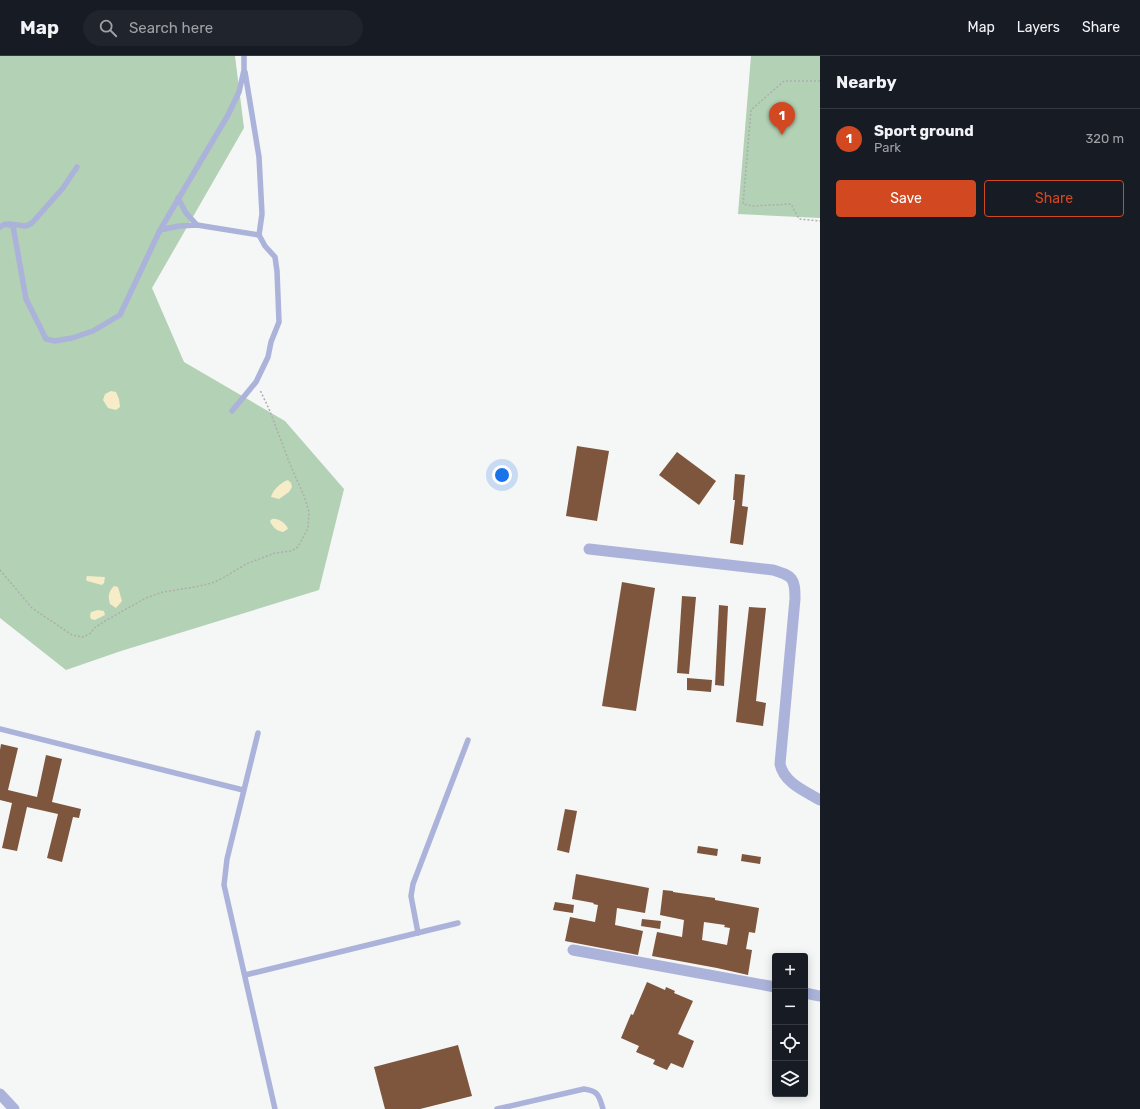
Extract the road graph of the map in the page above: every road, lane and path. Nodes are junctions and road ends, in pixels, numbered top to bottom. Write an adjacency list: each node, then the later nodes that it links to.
1 (244, 56): 2 (lane)
2 (244, 70): 5 (lane); 11 (lane)
3 (820, 81): 6 (path)
4 (77, 167): 7 (lane)
5 (178, 198): 8 (lane); 10 (lane)
6 (820, 221)
7 (9, 224): 9 (lane); 10 (lane)
8 (197, 225): 10 (lane); 11 (lane)
9 (0, 227)
10 (160, 230)
11 (259, 235): 12 (lane)
12 (256, 382): 13 (lane); 15 (path)
13 (232, 411)
14 (589, 549): 20 (street)
15 (0, 570)
16 (0, 729): 19 (lane)
17 (258, 733): 19 (lane)
18 (468, 740): 22 (lane)
19 (243, 790): 24 (lane)
20 (820, 800)
21 (458, 923): 22 (lane)
22 (418, 933): 24 (lane)
23 (573, 950): 25 (street)
24 (244, 975): 30 (lane)
25 (772, 986)
26 (808, 994): 27 (street)
27 (820, 996)
28 (0, 1094): 29 (street)
29 (14, 1109)
30 (275, 1109)
31 (497, 1109): 32 (lane)
32 (603, 1109)

